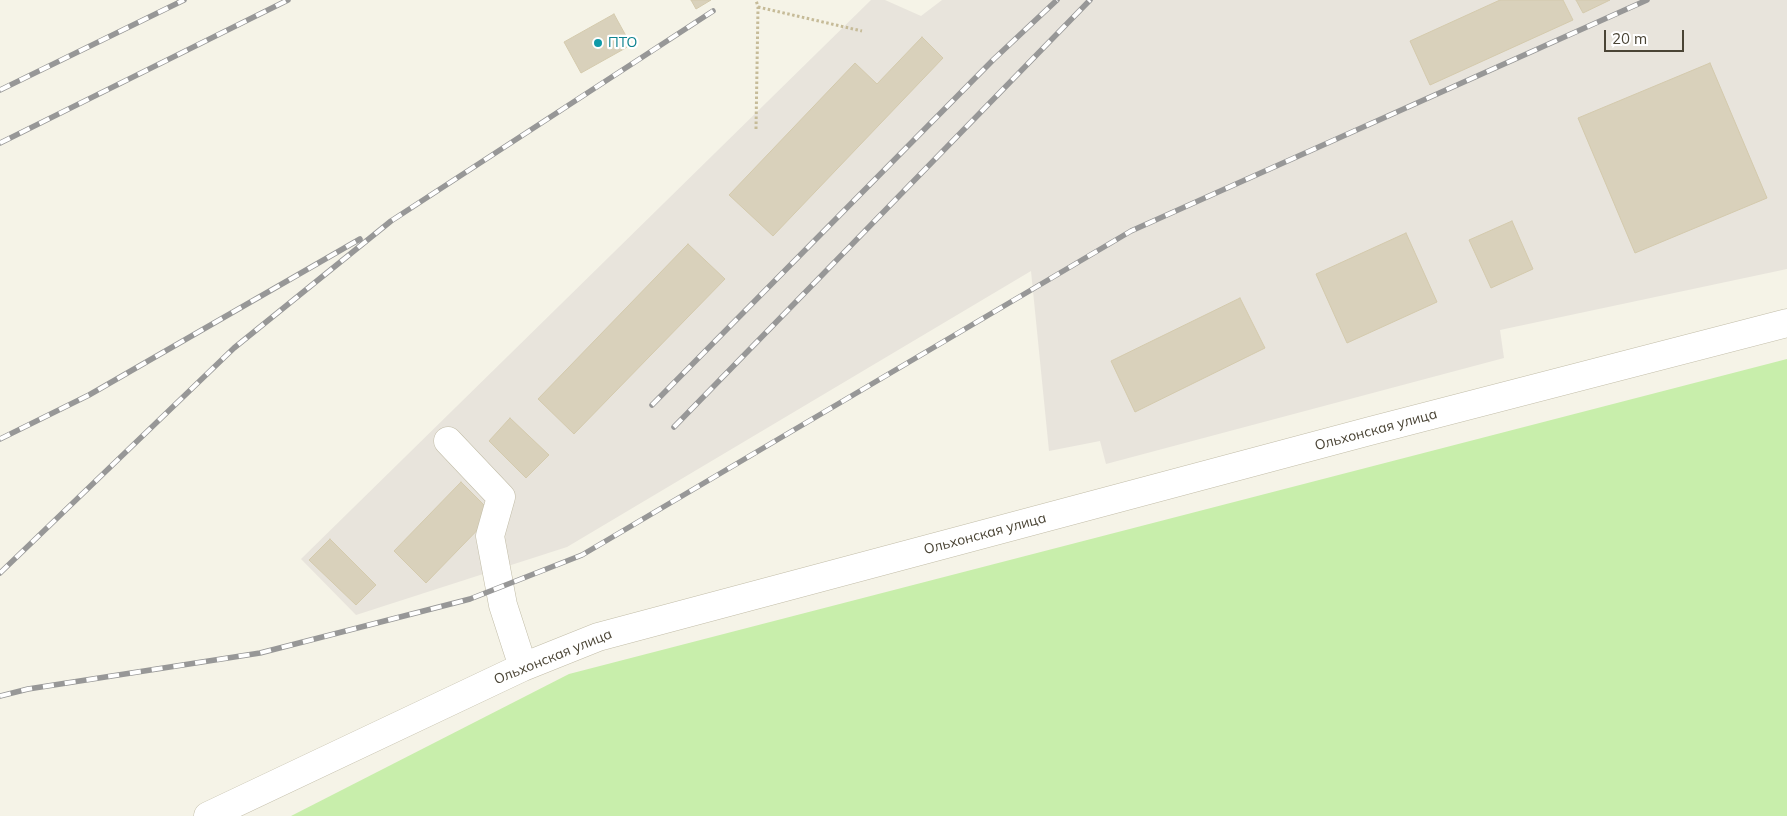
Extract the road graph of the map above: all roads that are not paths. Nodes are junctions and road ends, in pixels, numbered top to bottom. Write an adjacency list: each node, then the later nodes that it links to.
1 (1787, 323): 3 (street, Ольхонская улица)
2 (448, 442): 3 (street)
3 (523, 666): 4 (street, Ольхонская улица)
4 (208, 816)

